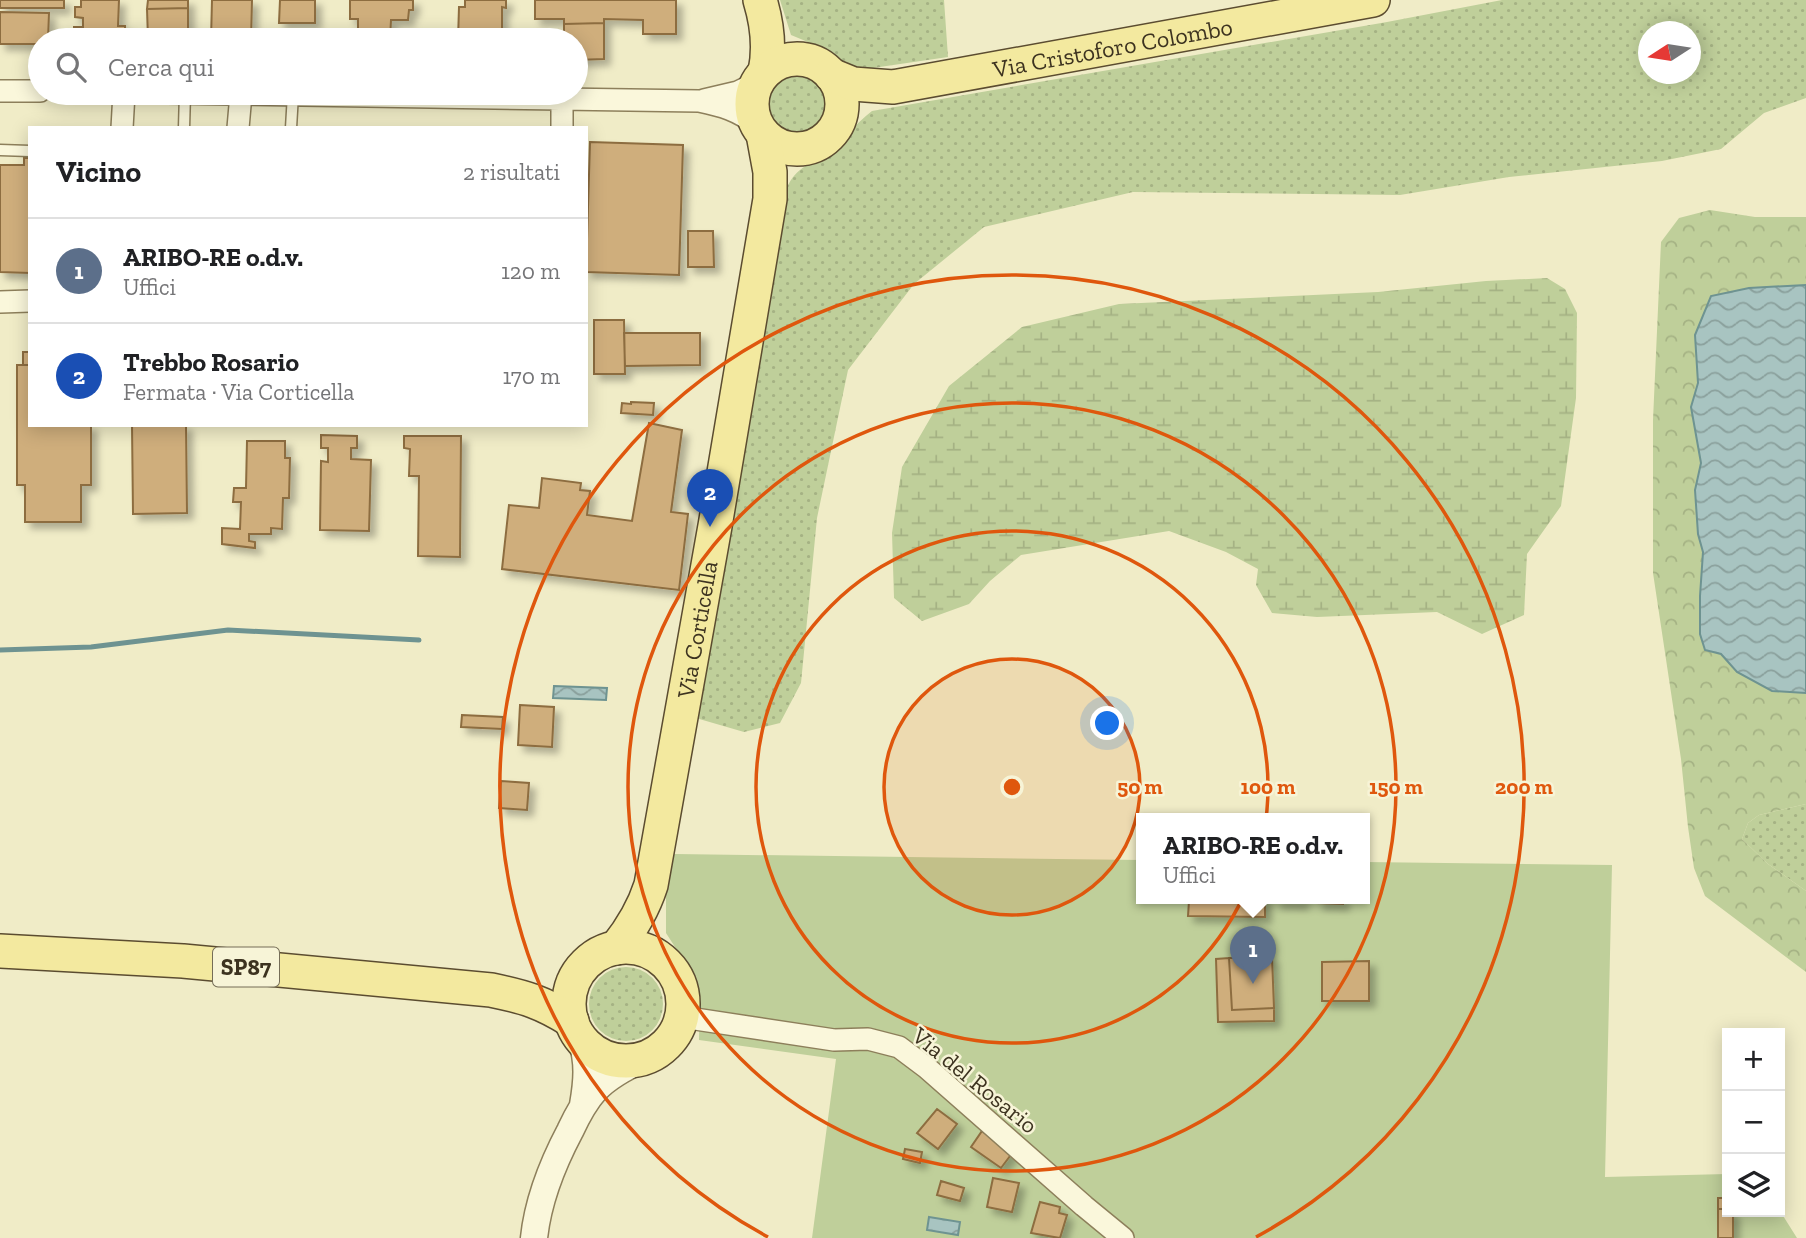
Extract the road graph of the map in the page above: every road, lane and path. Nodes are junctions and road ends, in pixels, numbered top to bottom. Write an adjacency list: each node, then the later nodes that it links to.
1 (1373, 0): 5 (main road, Via Cristoforo Colombo)
2 (762, 5): 3 (main road); 4 (main road)
3 (819, 67): 4 (main road); 5 (main road, Via Cristoforo Colombo); 15 (main road)
4 (761, 77): 9 (street); 21 (main road)
5 (893, 87): 15 (main road, Via Cristoforo Colombo)
6 (0, 91): 7 (street)
7 (28, 92)
8 (588, 99): 9 (street)
9 (699, 101): 21 (street)
10 (123, 105): 16 (street)
11 (185, 105): 17 (lane)
12 (240, 105): 18 (street)
13 (292, 105): 19 (lane)
14 (562, 105): 20 (street)
15 (839, 120): 22 (main road)
16 (122, 126)
17 (184, 126)
18 (238, 126)
19 (291, 126)
20 (562, 126)
21 (760, 130): 22 (main road); 25 (main road, Via Corticella)
22 (812, 147): 25 (main road)
23 (0, 150): 24 (lane)
24 (28, 151)
25 (770, 199): 28 (main road, Via Corticella)
26 (28, 301): 27 (street)
27 (0, 302)
28 (651, 885): 30 (main road, Via Corticella); 31 (main road)
29 (0, 951): 32 (main road, SP87)
30 (603, 954): 31 (main road); 32 (main road, SP87); 34 (main road)
31 (666, 963): 33 (main road)
32 (491, 990): 34 (main road, SP87)
33 (682, 1017): 35 (main road); 38 (street, Via del Rosario)
34 (577, 1030): 35 (main road); 36 (street)
35 (645, 1058): 36 (street)
36 (583, 1105): 37 (street)
37 (534, 1238)
38 (1123, 1238)

